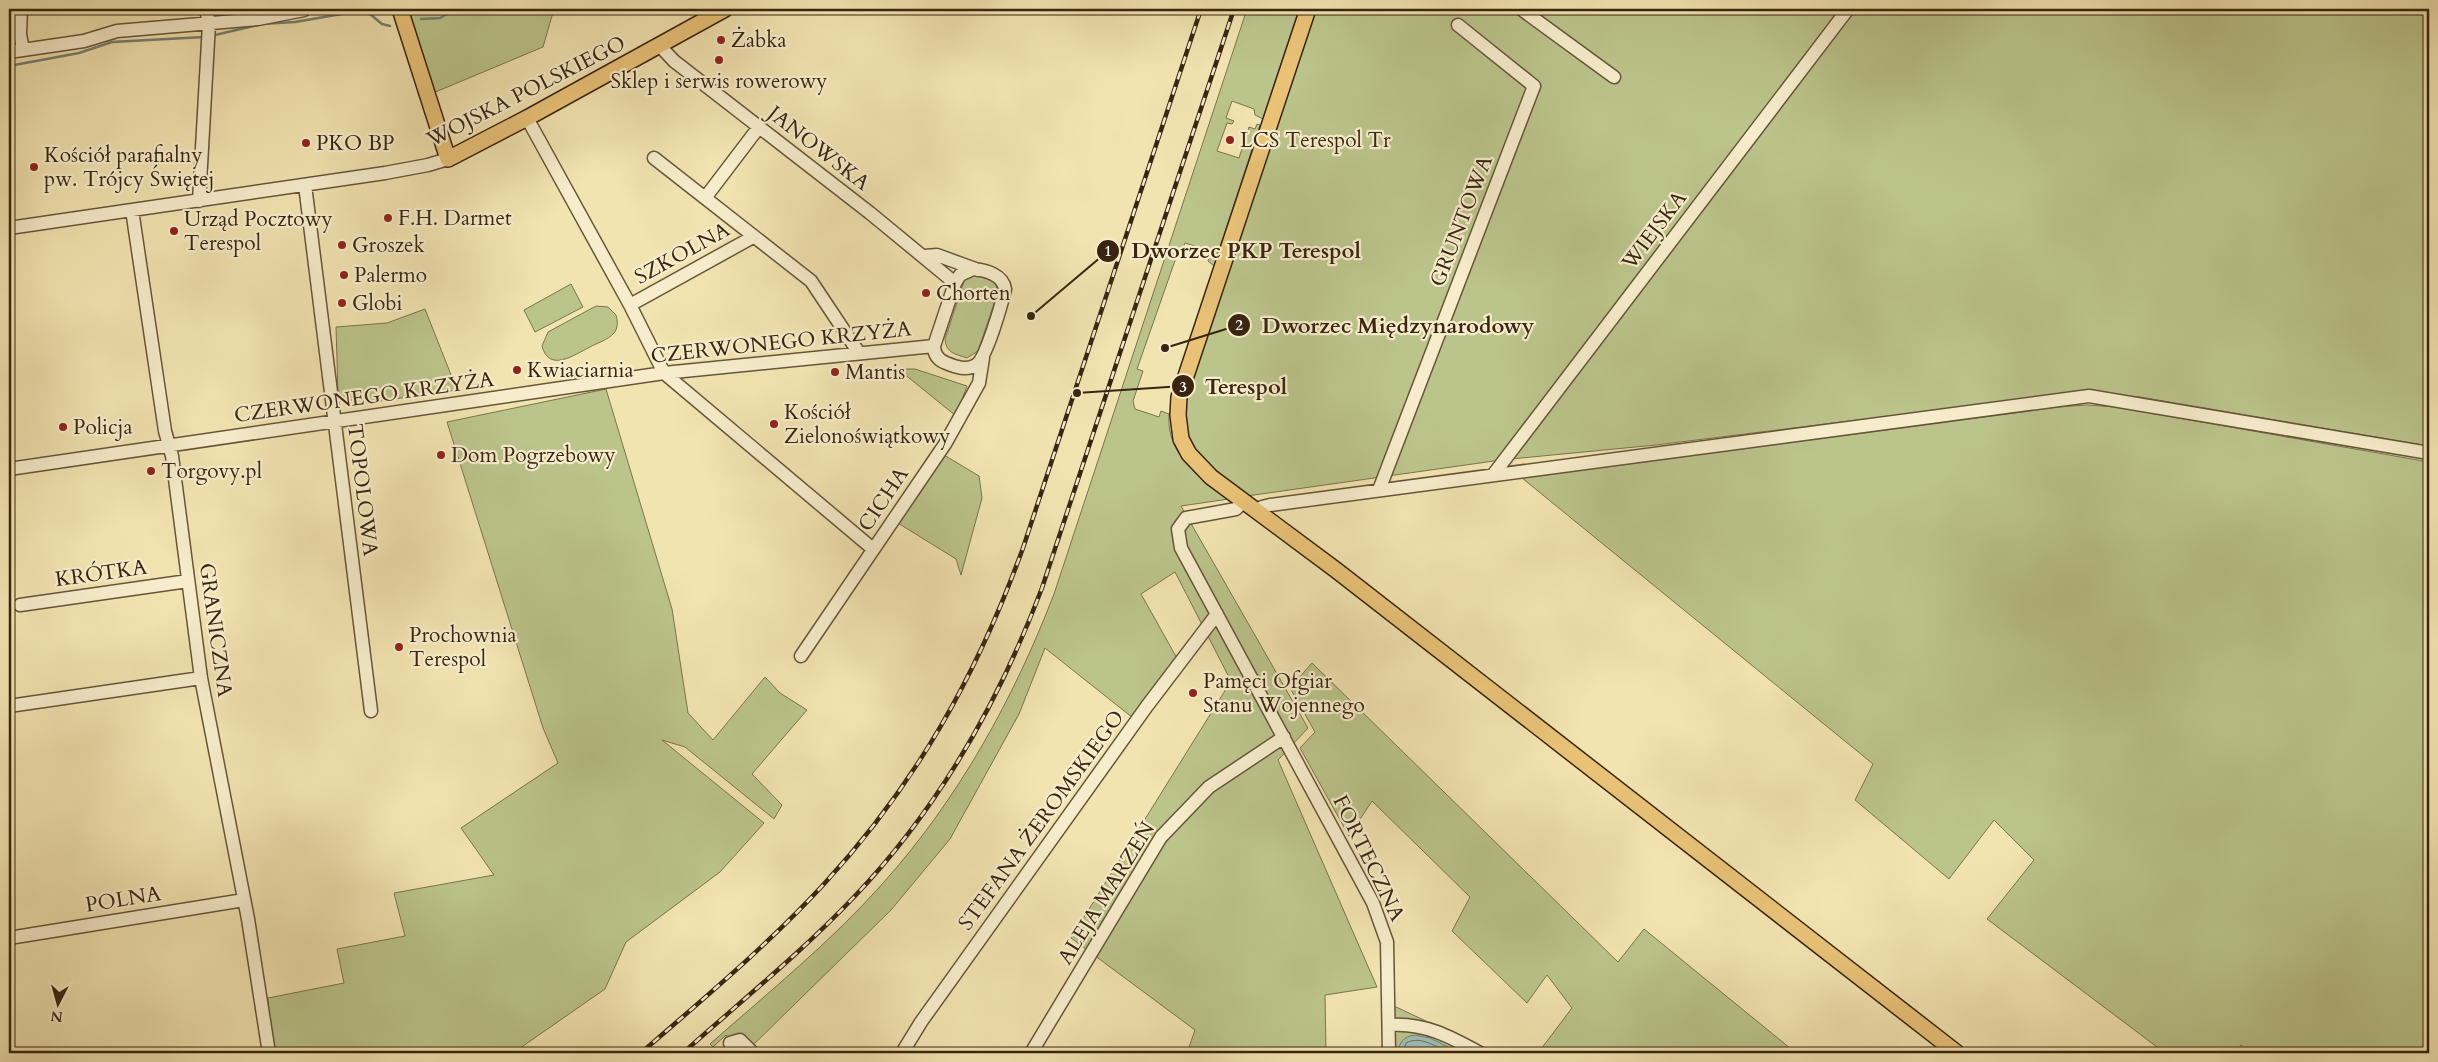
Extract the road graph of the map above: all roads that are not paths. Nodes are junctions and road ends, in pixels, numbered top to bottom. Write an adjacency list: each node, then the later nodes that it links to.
1 (21, 9): 12 (street)
2 (206, 9): 9 (street)
3 (400, 9): 18 (main road)
4 (724, 9): 11 (main road, WOJSKA POLSKIEGO)
5 (1308, 9): 39 (main road)
6 (1522, 9): 14 (street)
7 (1848, 9): 37 (street, WIEJSKA)
8 (304, 10): 9 (street)
9 (210, 24): 12 (street); 21 (street)
10 (1458, 25): 38 (street, GRUNTOWA)
11 (659, 45): 15 (main road, WOJSKA POLSKIEGO); 16 (street, JANOWSKA)
12 (23, 50): 13 (street)
13 (9, 52)
14 (1614, 78)
15 (527, 118): 18 (main road, WOJSKA POLSKIEGO); 28 (street)
16 (759, 127): 20 (street); 25 (street, JANOWSKA)
17 (654, 158): 20 (street)
18 (448, 159): 19 (street, WOJSKA POLSKIEGO)
19 (305, 185): 21 (street, WOJSKA POLSKIEGO); 33 (street, TOPOLOWA)
20 (705, 198): 24 (street)
21 (199, 201): 22 (street, WOJSKA POLSKIEGO)
22 (132, 210): 23 (street, WOJSKA POLSKIEGO); 34 (street, GRANICZNA)
23 (9, 228)
24 (753, 237): 28 (street, SZKOLNA); 30 (street)
25 (925, 256): 26 (street, CICHA); 27 (street, JANOWSKA)
26 (978, 270): 27 (street); 31 (street, CICHA)
27 (955, 283): 29 (street)
28 (630, 305): 32 (street)
29 (934, 346): 30 (street, CZERWONEGO KRZYŻA); 31 (street)
30 (859, 352): 32 (street, CZERWONEGO KRZYŻA)
31 (983, 358): 41 (street, CICHA)
32 (664, 374): 33 (street, CZERWONEGO KRZYŻA); 41 (street)
33 (334, 422): 34 (street, CZERWONEGO KRZYŻA); 48 (street, TOPOLOWA)
34 (168, 446): 36 (street, CZERWONEGO KRZYŻA); 42 (street, GRANICZNA)
35 (2429, 453): 37 (street)
36 (9, 469)
37 (1493, 475): 38 (street)
38 (1379, 490): 40 (street)
39 (1241, 499): 40 (main road); 44 (street, FORTECZNA)
40 (1258, 512): 60 (main road)
41 (873, 549): 45 (street, CICHA)
42 (188, 581): 43 (street, KRÓTKA); 46 (street, GRANICZNA)
43 (20, 605)
44 (1217, 614): 49 (street, FORTECZNA); 56 (street, STEFANA ŻEROMSKIEGO)
45 (801, 656)
46 (201, 678): 47 (street); 50 (street, GRANICZNA)
47 (9, 706)
48 (372, 711)
49 (1287, 742): 52 (street, FORTECZNA); 57 (street, ALEJA MARZEŃ)
50 (244, 900): 51 (street, POLNA); 54 (street, GRANICZNA)
51 (9, 938)
52 (1389, 1024): 58 (street, FORTECZNA); 59 (street)
53 (730, 1043): 55 (street)
54 (269, 1053)
55 (753, 1053)
56 (902, 1053)
57 (1031, 1053)
58 (1389, 1053)
59 (1480, 1053)
60 (1957, 1053)

